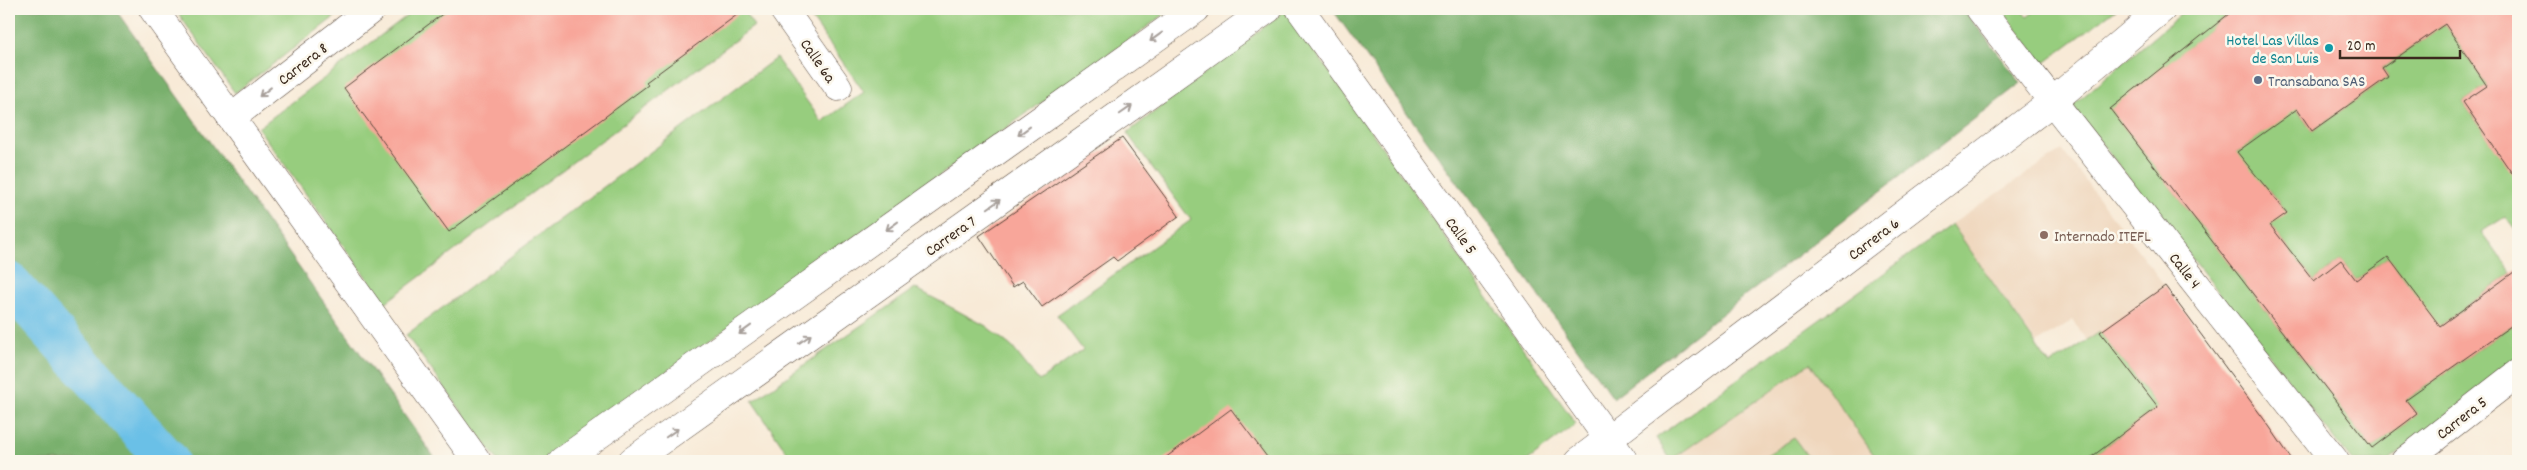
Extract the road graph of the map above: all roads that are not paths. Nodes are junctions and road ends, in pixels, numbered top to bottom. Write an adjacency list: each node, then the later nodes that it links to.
1 (153, 9): 11 (street)
2 (372, 9): 11 (street, Carrera 8, one-way to 11)
3 (782, 9): 9 (street, Calle 6a)
4 (1196, 9): 15 (street, one-way to 15)
5 (1268, 9): 16 (street, Carrera 7, one-way to 5)
6 (1300, 9): 13 (street, Calle 5)
7 (1980, 9): 10 (street, Calle 4)
8 (2162, 9): 10 (street, Carrera 6)
9 (838, 87)
10 (2053, 101): 13 (street, Carrera 6); 19 (street, Calle 4)
11 (231, 118): 14 (street)
12 (2518, 373): 20 (street, Carrera 5)
13 (1608, 439): 17 (street, Carrera 6); 18 (street, Calle 5)
14 (477, 461)
15 (562, 461)
16 (632, 461)
17 (1579, 461)
18 (1624, 461)
19 (2335, 461)
20 (2405, 461)

